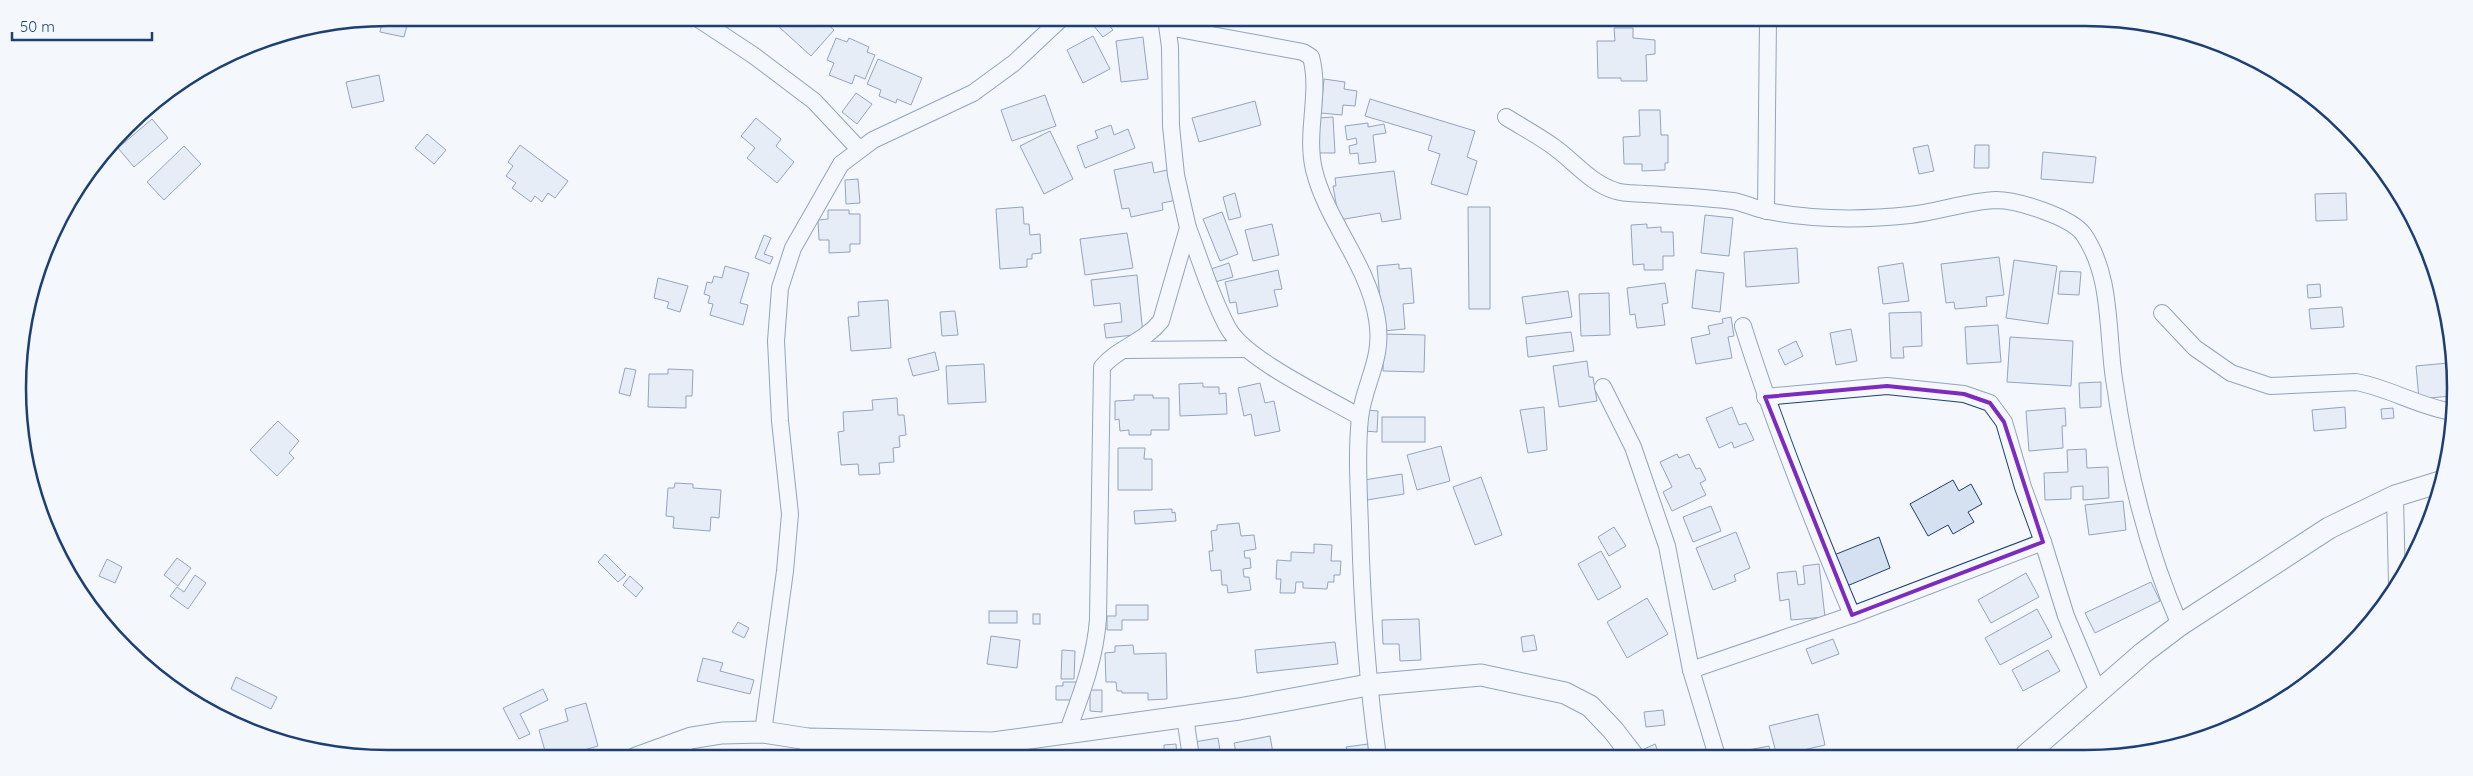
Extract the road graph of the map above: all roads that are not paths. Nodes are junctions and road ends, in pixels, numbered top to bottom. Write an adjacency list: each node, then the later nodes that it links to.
1 (709, 26): 7 (street)
2 (1053, 26): 7 (street)
3 (1167, 26): 9 (street)
4 (1185, 26): 17 (street)
5 (1768, 26): 8 (street)
6 (1506, 117): 8 (street)
7 (859, 149): 28 (street)
8 (1766, 211): 23 (street)
9 (1188, 228): 12 (street); 13 (street)
10 (2162, 313): 16 (street)
11 (1743, 326): 15 (street)
12 (1245, 348): 13 (street); 17 (street)
13 (1124, 350): 29 (street)
14 (1603, 387): 24 (street)
15 (1765, 397): 20 (street); 22 (street)
16 (2446, 411)
17 (1360, 417): 25 (street)
18 (2433, 484): 19 (street)
19 (2395, 496): 21 (street); 23 (street)
20 (2043, 542): 22 (street); 26 (street)
21 (2397, 571)
22 (1852, 615): 24 (street)
23 (2180, 625): 26 (street)
24 (1691, 670): 35 (street)
25 (1368, 685): 27 (street); 33 (street); 34 (street)
26 (2098, 692): 36 (street)
27 (1185, 716): 29 (street); 32 (street)
28 (763, 732): 30 (street); 31 (street)
29 (1067, 733): 30 (street)
30 (808, 749)
31 (658, 750)
32 (1190, 750)
33 (1377, 750)
34 (1628, 750)
35 (1715, 750)
36 (2033, 750)

